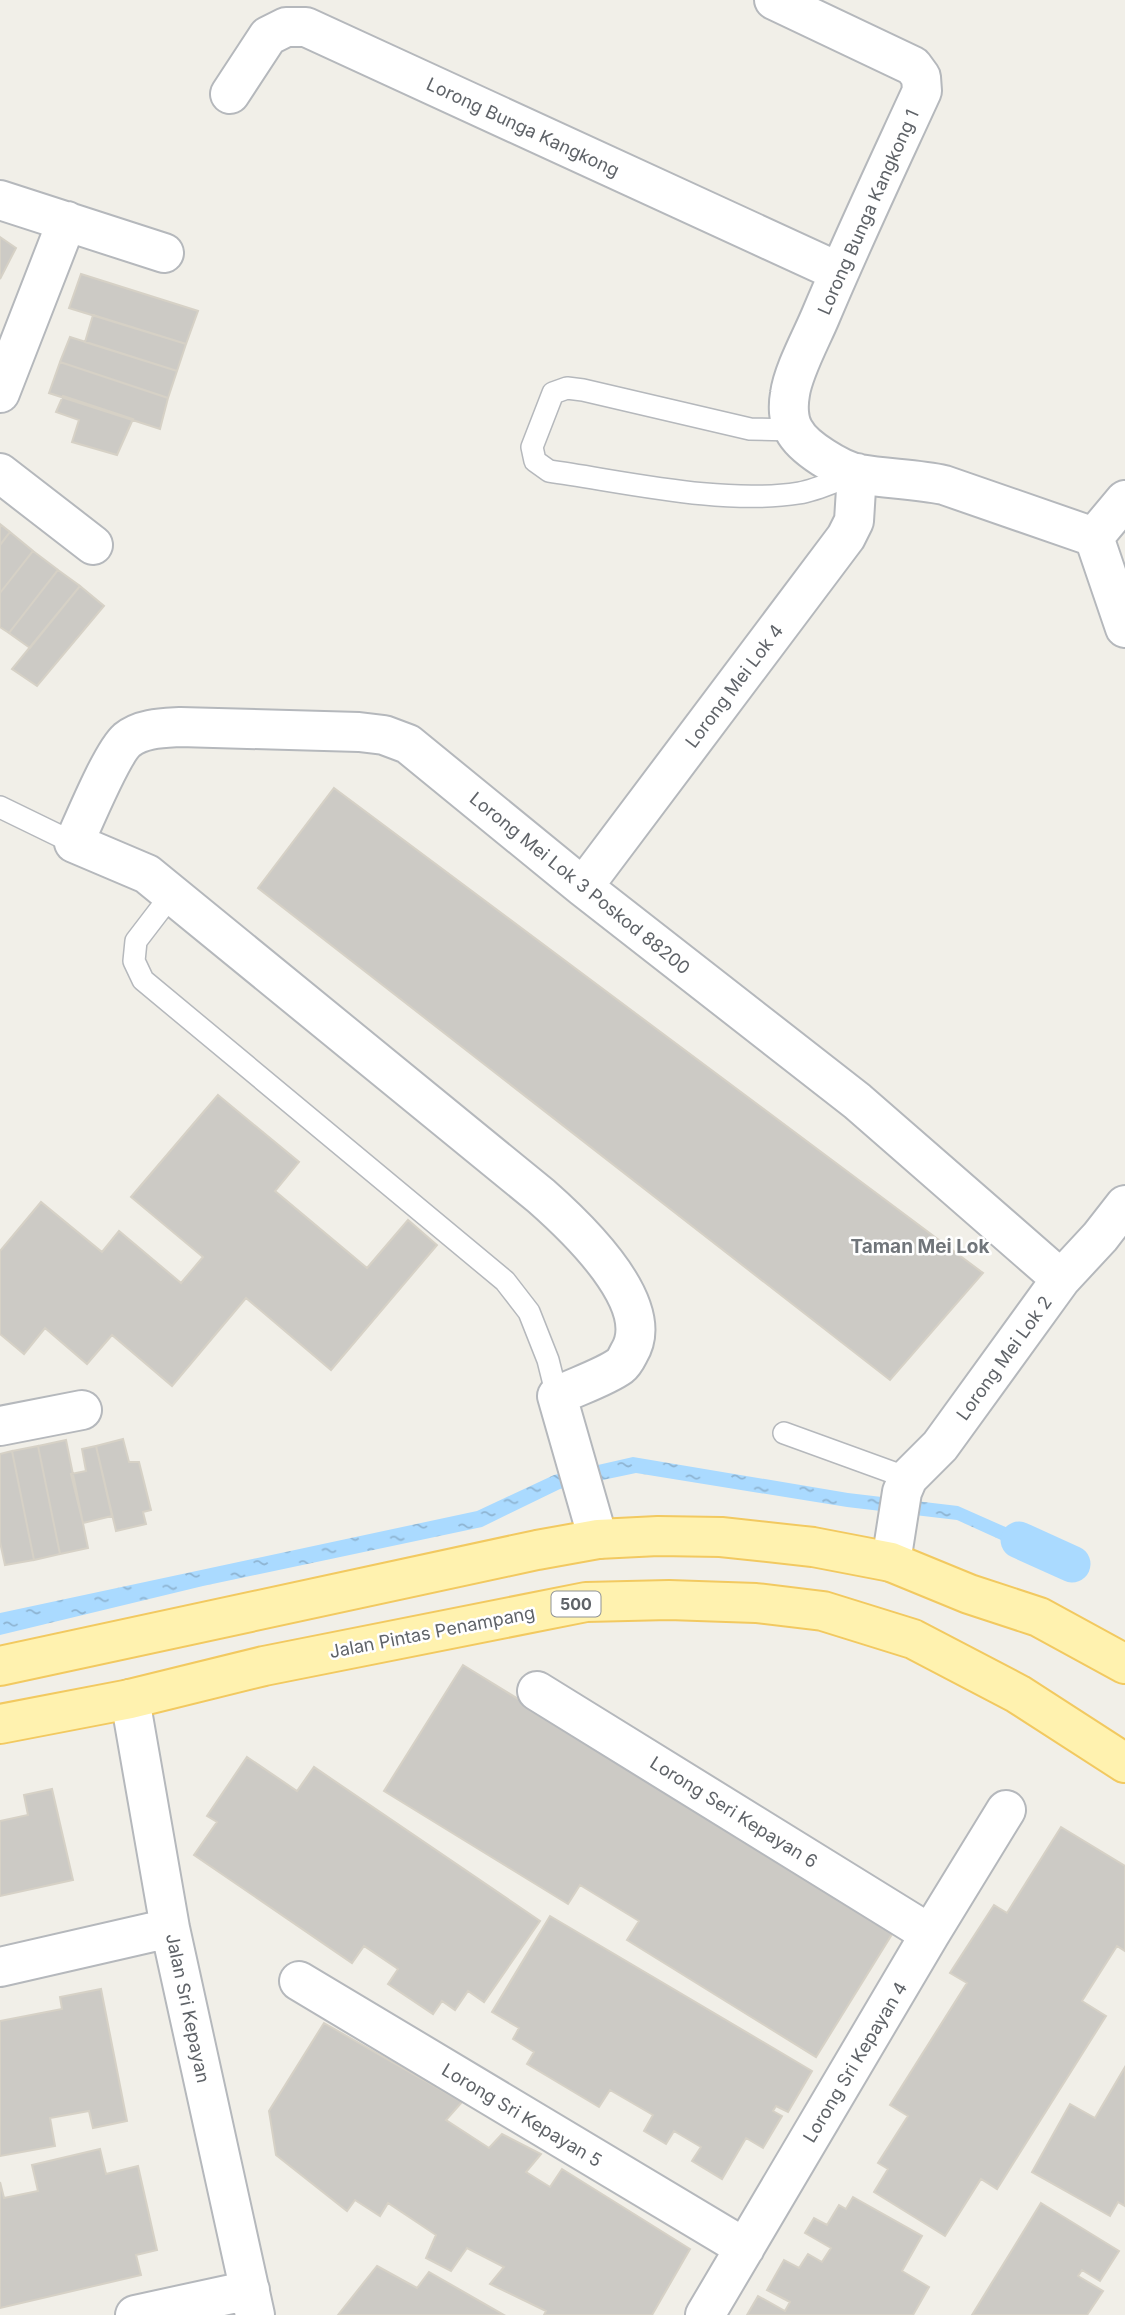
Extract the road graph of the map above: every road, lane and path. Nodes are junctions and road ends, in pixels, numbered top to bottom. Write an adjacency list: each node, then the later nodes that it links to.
1 (775, 0): 6 (street, Lorong Bunga Kangkong 1)
2 (230, 94): 6 (street, Lorong Bunga Kangkong)
3 (0, 200): 4 (street)
4 (68, 221): 5 (street); 7 (street)
5 (164, 253)
6 (839, 272): 8 (street, Lorong Bunga Kangkong 1)
7 (0, 393)
8 (793, 430): 10 (street); 10 (lane)
9 (0, 473): 13 (street)
10 (857, 473): 12 (street); 17 (street, Lorong Mei Lok 4)
11 (1125, 500): 12 (street)
12 (1094, 537): 14 (street)
13 (93, 545)
14 (1125, 628)
15 (0, 807): 16 (lane)
16 (74, 843): 17 (street, Lorong Mei Lok 3 Poskod 88200); 18 (street)
17 (583, 887): 20 (street, Lorong Mei Lok 3 Poskod 88200)
18 (172, 894): 21 (lane); 21 (street)
19 (1125, 1205): 20 (street, Lorong Mei Lok 2)
20 (1061, 1279): 25 (street, Lorong Mei Lok 2)
21 (557, 1396): 26 (street)
22 (82, 1410): 23 (street)
23 (0, 1426)
24 (783, 1433): 25 (lane)
25 (905, 1485): 27 (street)
26 (598, 1539): 27 (main road); 29 (main road)
27 (891, 1562): 28 (main road)
28 (1125, 1664)
29 (0, 1666)
30 (537, 1691): 36 (street, Lorong Seri Kepayan 6)
31 (130, 1699): 32 (main road, Jalan Pintas Penampang / 500); 33 (main road, Jalan Pintas Penampang / 500); 35 (street, Jalan Sri Kepayan)
32 (0, 1724)
33 (1125, 1763)
34 (1006, 1810): 36 (street, Lorong Sri Kepayan 4)
35 (170, 1928): 37 (street); 40 (street, Jalan Sri Kepayan)
36 (930, 1934): 39 (street, Lorong Sri Kepayan 4)
37 (0, 1967)
38 (299, 1981): 39 (street, Lorong Sri Kepayan 5)
39 (745, 2248): 42 (street, Lorong Sri Kepayan 4)
40 (253, 2303): 41 (street)
41 (135, 2315)
42 (705, 2315)

